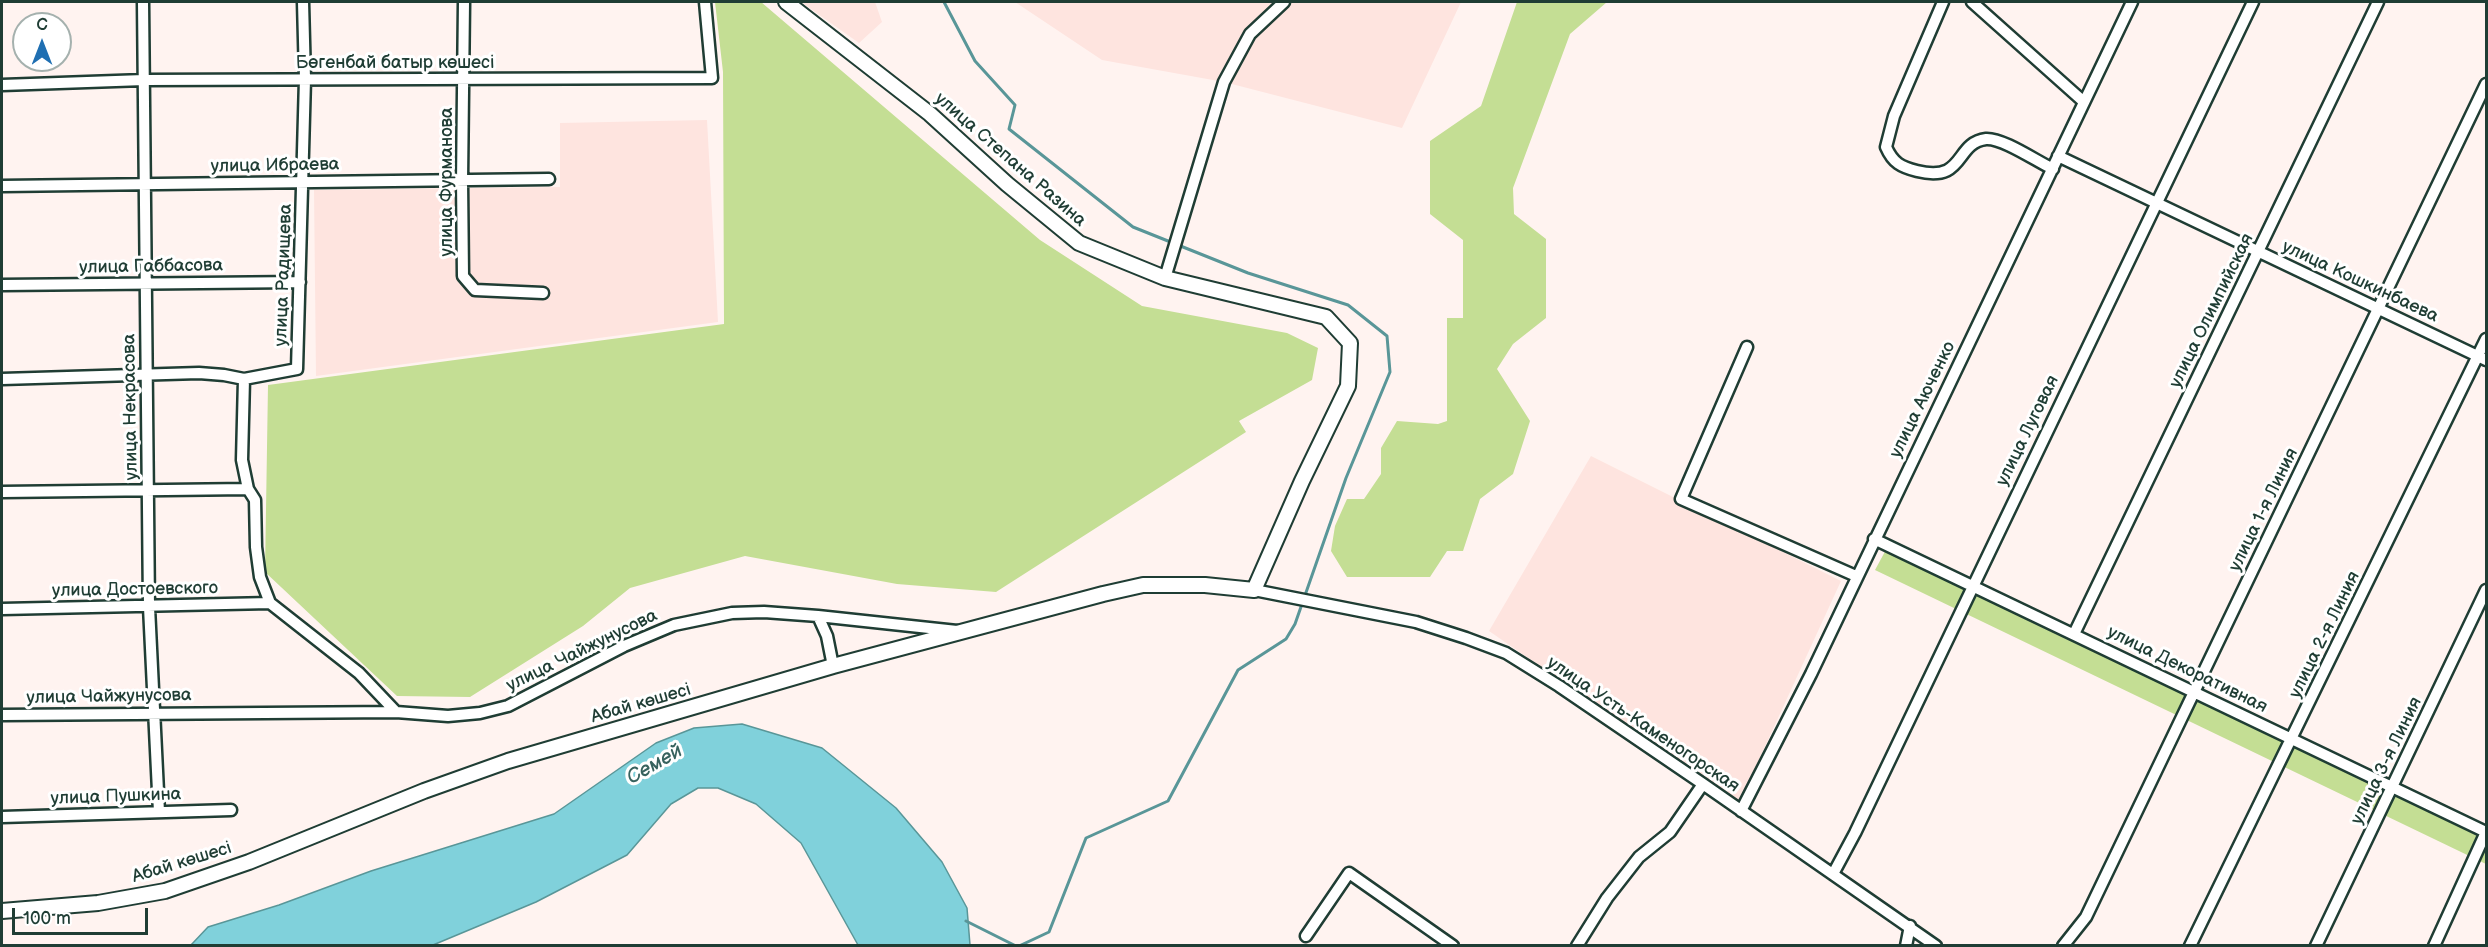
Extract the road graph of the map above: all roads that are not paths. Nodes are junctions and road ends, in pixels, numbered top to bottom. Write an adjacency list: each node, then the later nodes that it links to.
1 (143, 2): 13 (street, улица Некрасова)
2 (303, 2): 12 (street, улица Радищева)
3 (464, 2): 14 (street, улица Фурманова)
4 (705, 2): 14 (street, Бөгенбай батыр көшесі)
5 (786, 2): 27 (main road, улица Степана Разина)
6 (1284, 2): 27 (street)
7 (1943, 2): 19 (street)
8 (1972, 2): 17 (street)
9 (2132, 2): 17 (street, улица Аюченко)
10 (2253, 2): 25 (street, улица Луговая)
11 (2378, 2): 26 (street, улица Олимпийская)
12 (305, 79): 13 (street, Бөгенбай батыр көшесі); 14 (street, Бөгенбай батыр көшесі); 22 (street, улица Радищева)
13 (144, 80): 16 (street, Бөгенбай батыр көшесі); 23 (street, улица Некрасова)
14 (464, 80): 21 (street, улица Фурманова)
15 (2487, 84): 32 (street, улица 1-я Линия)
16 (2, 85)
17 (2084, 102): 18 (street, улица Аюченко)
18 (2058, 156): 19 (street, улица Аюченко); 25 (street, улица Кошкинбаева)
19 (2053, 170): 42 (street, улица Аюченко)
20 (549, 179): 21 (street, улица Ибраева)
21 (462, 181): 22 (street, улица Ибраева); 31 (street, улица Фурманова)
22 (303, 182): 23 (street, улица Ибраева); 28 (street, улица Радищева)
23 (145, 185): 24 (street, улица Ибраева); 29 (street, улица Некрасова)
24 (2, 186)
25 (2157, 203): 26 (street, улица Кошкинбаева); 44 (street, улица Луговая)
26 (2258, 253): 32 (street, улица Кошкинбаева); 53 (street, улица Олимпийская)
27 (1165, 279): 45 (main road, улица Степана Разина)
28 (300, 282): 29 (street, улица Габбасова); 38 (street, улица Радищева)
29 (146, 283): 30 (street, улица Габбасова); 36 (street, улица Некрасова)
30 (2, 285)
31 (543, 293)
32 (2380, 309): 35 (street, улица Кошкинбаева); 55 (street, улица 1-я Линия)
33 (2487, 339): 35 (street, улица 2-я Линия)
34 (1747, 347): 43 (street)
35 (2482, 358): 59 (street, улица 2-я Линия)
36 (147, 374): 37 (street); 38 (street); 40 (street, улица Некрасова)
37 (2, 379)
38 (244, 379): 39 (street)
39 (248, 489): 40 (street); 48 (street)
40 (148, 490): 41 (street); 49 (street, улица Некрасова)
41 (2, 492)
42 (1874, 539): 43 (street, улица Аюченко); 44 (street, улица Декоративная)
43 (1856, 576): 63 (street, улица Аюченко)
44 (1972, 586): 53 (street, улица Декоративная); 67 (street, улица Луговая)
45 (1254, 590): 47 (street, Абай көшесі); 52 (main road, Абай көшесі)
46 (2487, 590): 61 (street, улица 3-я Линия)
47 (1301, 600): 60 (street, улица Усть-Каменогорская)
48 (270, 603): 49 (street, улица Достоевского); 57 (street)
49 (149, 607): 50 (street, улица Достоевского); 56 (street, улица Некрасова)
50 (2, 609)
51 (818, 616): 52 (street, улица Чайжунусова); 54 (street); 57 (street, улица Чайжунусова)
52 (963, 632): 54 (main road, Абай көшесі)
53 (2074, 634): 55 (street, улица Декоративная)
54 (833, 666): 68 (main road, Абай көшесі)
55 (2193, 692): 59 (street, улица Декоративная); 75 (street, улица 1-я Линия)
56 (153, 712): 57 (street, улица Чайжунусова); 58 (street, улица Чайжунусова); 64 (street, улица Некрасова)
57 (396, 712)
58 (2, 715)
59 (2293, 739): 61 (street, улица Декоративная); 76 (street, улица 2-я Линия)
60 (1703, 784): 63 (street, улица Усть-Каменогорская); 72 (street)
61 (2393, 787): 66 (street, улица Декоративная); 77 (street, улица 3-я Линия)
62 (231, 810): 64 (street, улица Пушкина)
63 (1741, 811): 67 (street, улица Усть-Каменогорская)
64 (159, 813): 65 (street, улица Пушкина)
65 (2, 818)
66 (2487, 832): 78 (street)
67 (1833, 874): 69 (street, улица Усть-Каменогорская)
68 (2, 911)
69 (1910, 926): 73 (street); 74 (street, улица Усть-Каменогорская)
70 (1306, 936): 71 (street)
71 (1454, 945)
72 (1577, 945)
73 (1906, 945)
74 (1936, 945)
75 (2063, 945)
76 (2190, 945)
77 (2316, 945)
78 (2434, 945)

